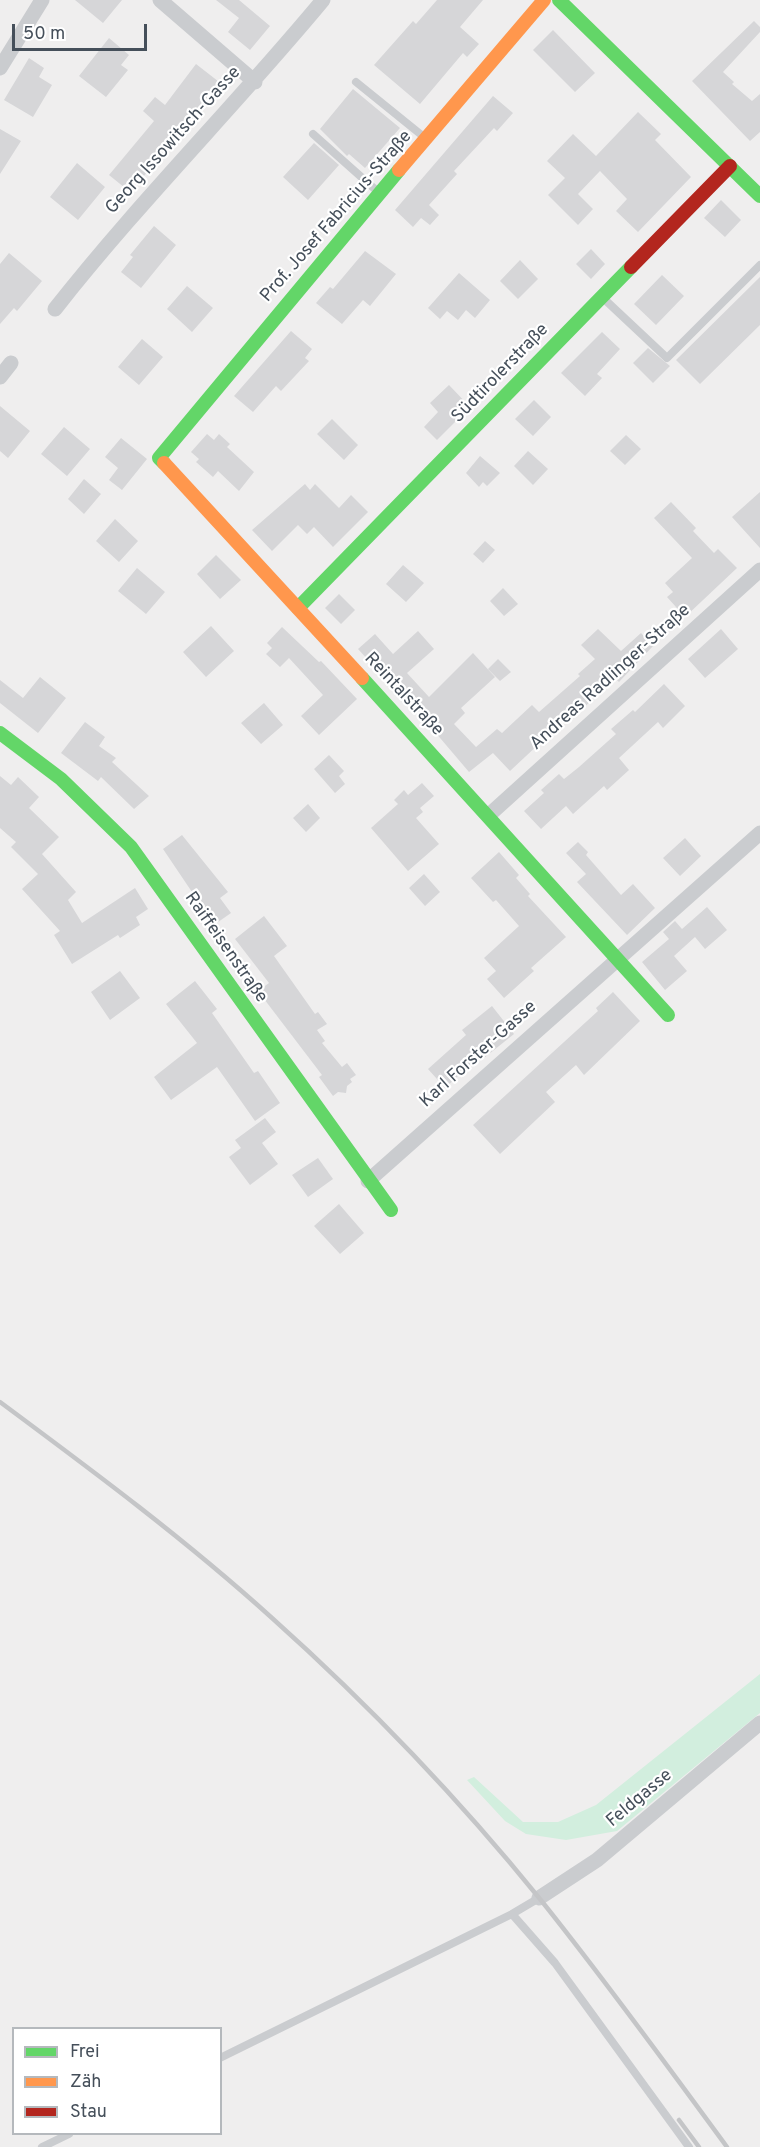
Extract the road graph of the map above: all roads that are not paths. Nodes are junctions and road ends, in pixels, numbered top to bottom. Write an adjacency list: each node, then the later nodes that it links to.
1 (42, 0): 6 (street)
2 (160, 0): 7 (street)
3 (323, 0): 7 (street, Georg Issowitsch-Gasse)
4 (544, 0): 10 (street, Prof. Josef Fabricius-Straße)
5 (559, 0): 11 (street)
6 (0, 68)
7 (255, 82): 16 (street, Georg Issowitsch-Gasse)
8 (356, 82): 10 (lane)
9 (313, 134): 12 (lane)
10 (427, 140): 12 (street, Prof. Josef Fabricius-Straße)
11 (730, 166): 13 (street); 15 (street, Südtirolerstraße)
12 (381, 194): 19 (street, Prof. Josef Fabricius-Straße)
13 (760, 196)
14 (760, 266): 15 (lane)
15 (603, 297): 21 (street, Südtirolerstraße)
16 (55, 309)
17 (11, 363): 18 (street)
18 (0, 377)
19 (159, 458): 21 (street, Reintalstraße)
20 (760, 570): 23 (street, Andreas Radlinger-Straße)
21 (298, 608): 23 (street, Reintalstraße)
22 (0, 733): 27 (street, Raiffeisenstraße)
23 (489, 815): 25 (street, Reintalstraße)
24 (760, 833): 25 (street, Karl Forster-Gasse)
25 (616, 959): 26 (street); 27 (street, Karl Forster-Gasse)
26 (668, 1015)
27 (368, 1181): 28 (street, Raiffeisenstraße)
28 (392, 1210)
29 (760, 1723): 30 (street, Feldgasse)
30 (539, 1898): 31 (lane)
31 (512, 1914): 32 (lane); 35 (lane)
32 (222, 2057)
33 (65, 2135): 34 (lane)
34 (42, 2147)
35 (689, 2147)

